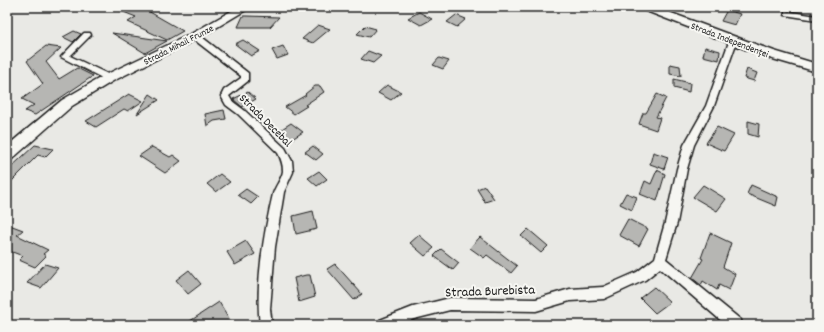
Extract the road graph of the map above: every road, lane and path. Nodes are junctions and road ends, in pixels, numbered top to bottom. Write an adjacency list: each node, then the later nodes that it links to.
1 (246, 7): 6 (street, Strada Mihail Frunze)
2 (645, 7): 7 (street, Strada Independenței)
3 (788, 13): 4 (street)
4 (817, 18)
5 (87, 35): 9 (street)
6 (195, 36): 9 (street, Strada Mihail Frunze); 12 (street, Strada Decebal)
7 (733, 41): 8 (street, Strada Independenței); 11 (street)
8 (817, 68)
9 (109, 78): 10 (street, Strada Mihail Frunze)
10 (7, 155)
11 (660, 261): 13 (street, Strada Burebista); 14 (street)
12 (266, 325)
13 (385, 325)
14 (736, 325)

